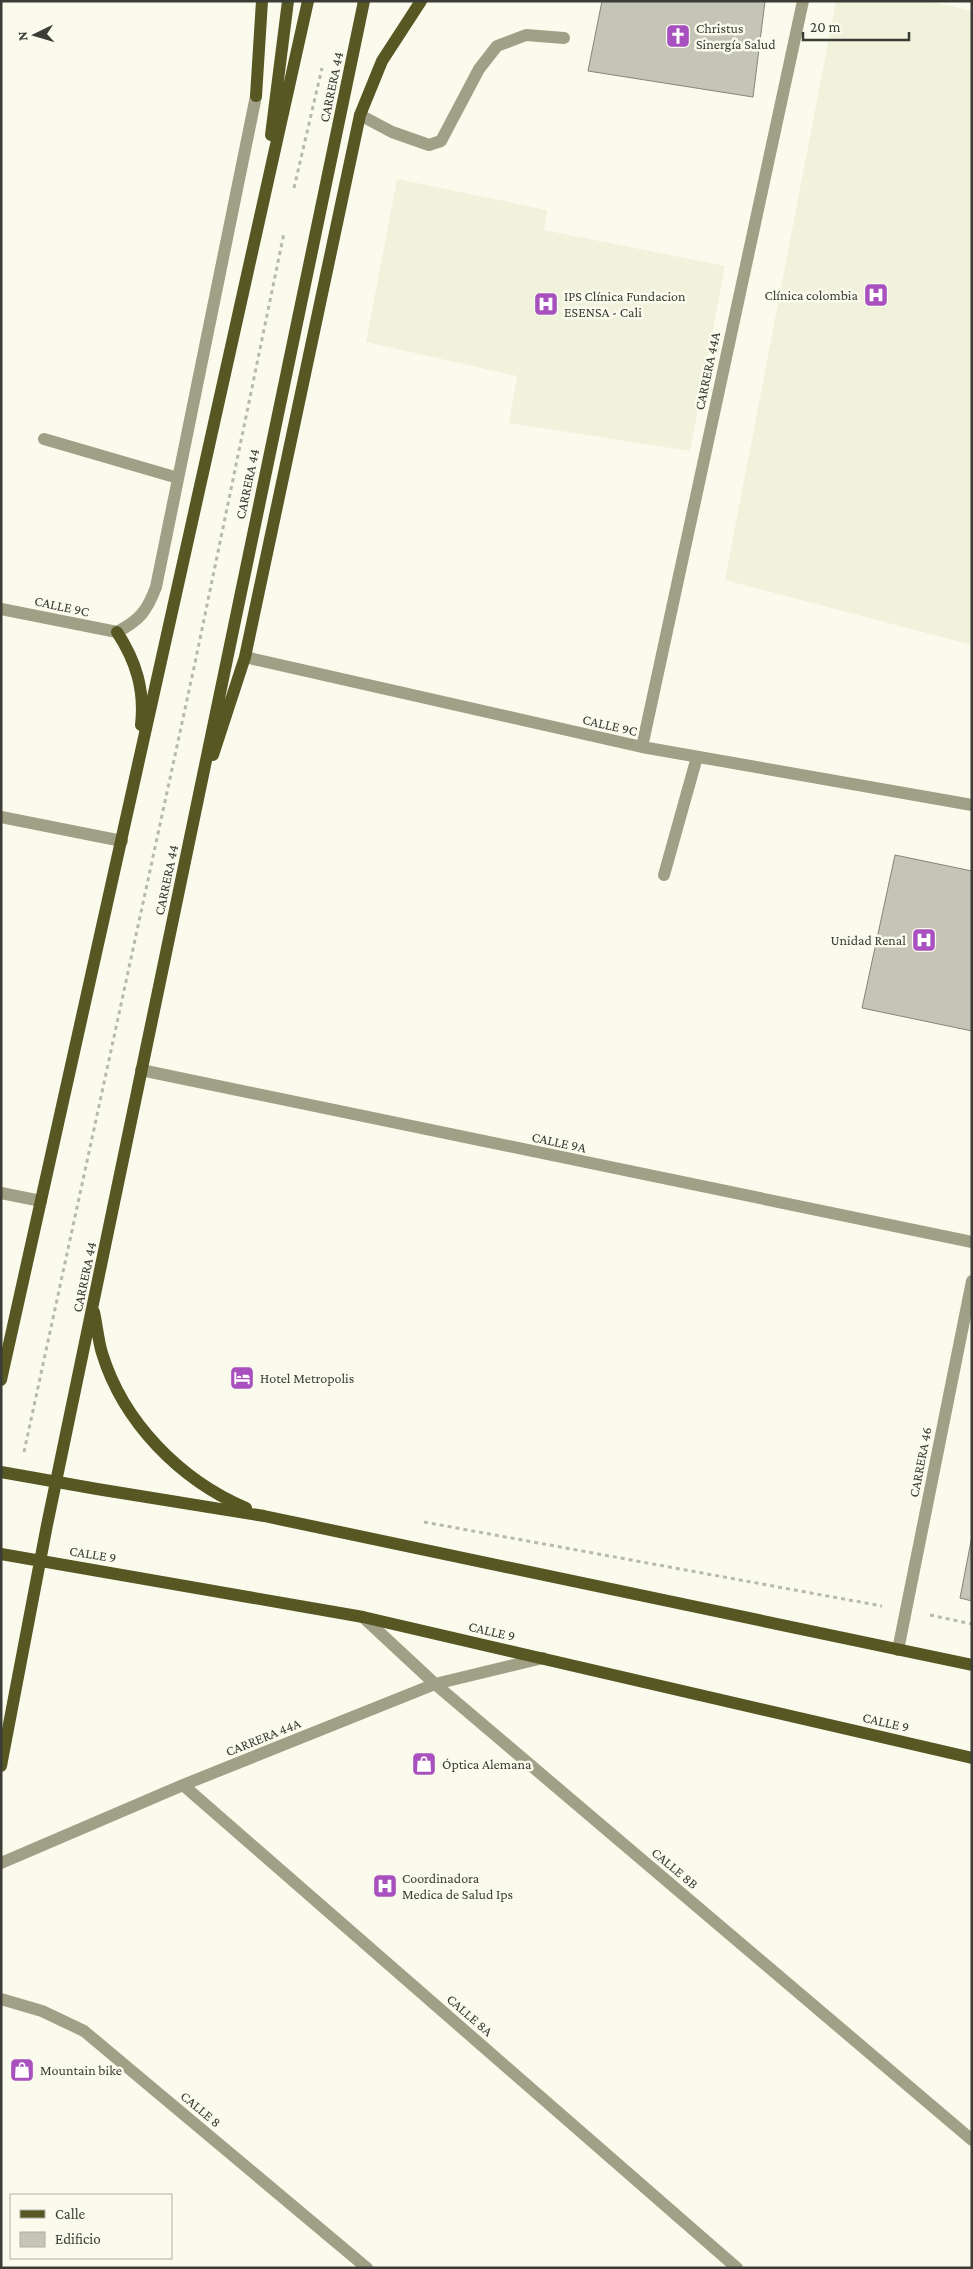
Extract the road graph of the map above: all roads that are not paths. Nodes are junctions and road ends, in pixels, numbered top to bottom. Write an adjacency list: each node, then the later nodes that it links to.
1 (262, 1): 8 (main road)
2 (288, 1): 10 (main road)
3 (308, 1): 10 (main road)
4 (364, 1): 18 (main road, CARRERA 44)
5 (421, 1): 9 (main road)
6 (802, 1): 16 (street, CARRERA 44A)
7 (564, 38): 9 (street)
8 (256, 96): 12 (street)
9 (360, 115): 15 (main road)
10 (261, 214): 21 (main road)
11 (44, 439): 12 (street)
12 (178, 478): 14 (street)
13 (1, 608): 14 (street, CALLE 9C)
14 (117, 632): 21 (main road)
15 (245, 657): 16 (street, CALLE 9C); 18 (main road)
16 (642, 747): 17 (street, CALLE 9C)
17 (697, 757): 19 (street, CALLE 9C); 22 (street)
18 (197, 804): 23 (main road, CARRERA 44)
19 (972, 805)
20 (1, 816): 21 (street)
21 (123, 834): 25 (main road)
22 (664, 875)
23 (141, 1070): 26 (street, CALLE 9A); 28 (main road, CARRERA 44)
24 (1, 1193): 25 (street)
25 (41, 1201): 29 (main road)
26 (972, 1242)
27 (972, 1281): 36 (street, CARRERA 46)
28 (93, 1307): 31 (main road, CARRERA 44); 32 (main road)
29 (1, 1380)
30 (1, 1472): 31 (main road)
31 (56, 1482): 32 (main road); 34 (main road, CARRERA 44)
32 (264, 1516): 36 (main road)
33 (1, 1554): 34 (main road, CALLE 9)
34 (41, 1560): 35 (main road, CALLE 9); 41 (main road, CARRERA 44)
35 (363, 1617): 37 (main road, CALLE 9); 39 (street, CALLE 8B)
36 (898, 1650): 38 (main road)
37 (543, 1658): 39 (street, CARRERA 44A); 40 (main road, CALLE 9)
38 (972, 1665)
39 (434, 1684): 42 (street, CARRERA 44A); 45 (street, CALLE 8B)
40 (972, 1758)
41 (1, 1766)
42 (183, 1785): 43 (street, CARRERA 44A); 47 (street, CALLE 8A)
43 (1, 1863)
44 (1, 1999): 46 (street, CALLE 8)
45 (972, 2140)
46 (367, 2268)
47 (737, 2268)

